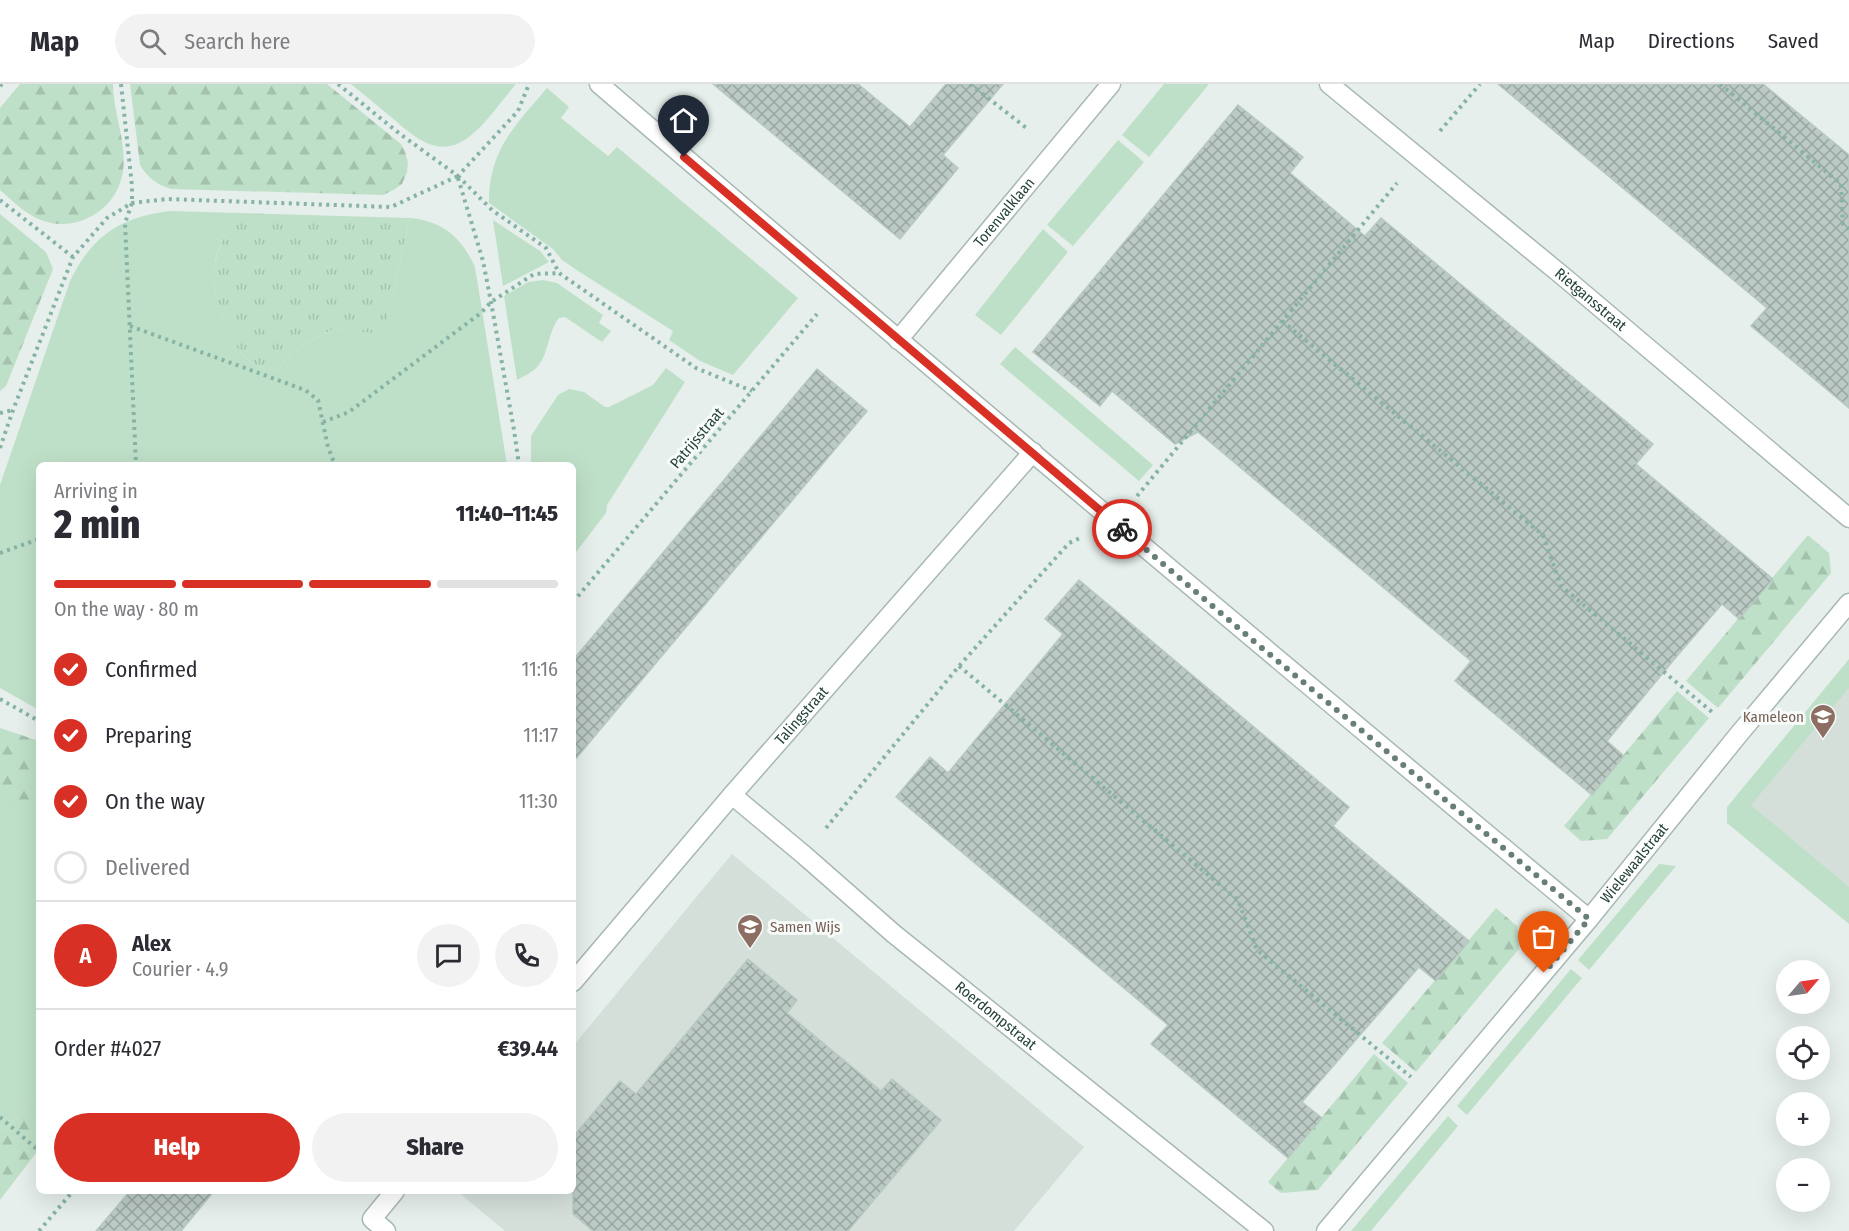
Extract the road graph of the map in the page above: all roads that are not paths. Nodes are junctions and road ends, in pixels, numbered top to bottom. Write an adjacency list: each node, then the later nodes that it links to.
1 (599, 84): 4 (street)
2 (1111, 84): 4 (street, Torenvalklaan)
3 (1329, 84): 6 (street, Rietgansstraat)
4 (898, 340): 5 (street)
5 (1033, 453): 8 (street, Talingstraat); 9 (street)
6 (1849, 518)
7 (1849, 603): 9 (street, Wielewaalstraat)
8 (732, 795): 10 (street, Talingstraat); 13 (street, Roerdompstraat)
9 (1589, 919): 14 (street, Wielewaalstraat)
10 (576, 978)
11 (393, 1194): 12 (street)
12 (386, 1231)
13 (1264, 1231)
14 (1326, 1231)

